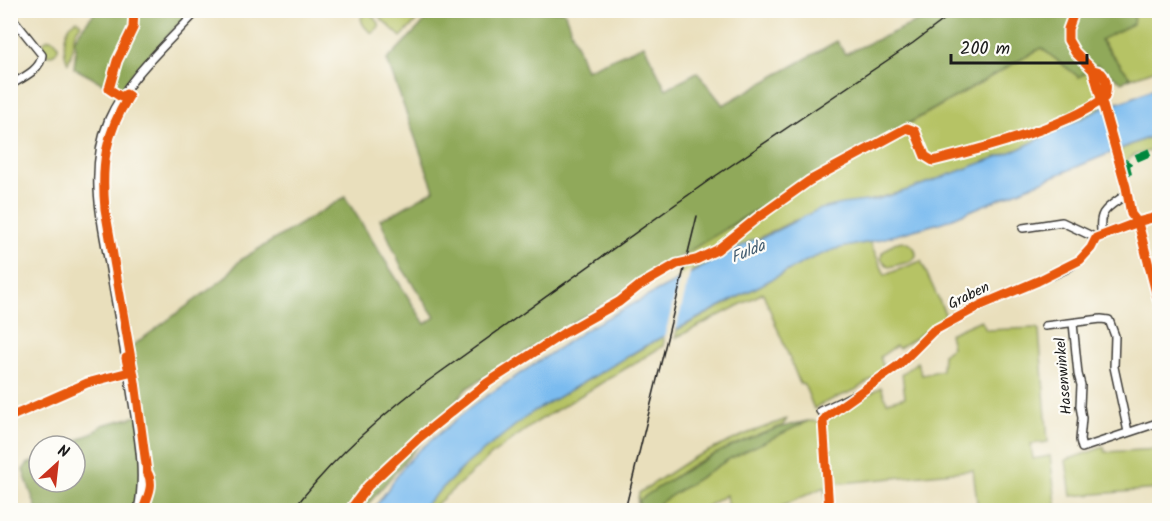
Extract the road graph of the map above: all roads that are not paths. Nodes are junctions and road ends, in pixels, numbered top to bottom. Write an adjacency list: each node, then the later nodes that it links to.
1 (198, 10): 14 (street)
2 (1075, 10): 5 (street)
3 (10, 15): 4 (street)
4 (10, 85)
5 (1128, 193): 7 (street); 9 (street)
6 (1160, 216): 7 (street)
7 (1138, 223): 9 (street); 10 (street)
8 (1023, 228): 9 (street)
9 (1099, 237): 15 (street, Graben)
10 (1158, 294): 11 (street)
11 (1160, 308)
12 (1073, 323): 13 (street, Hasenwinkel); 18 (street, Hasenwinkel); 18 (street, Hasenwinkel)
13 (1045, 326)
14 (129, 372): 16 (street); 19 (street)
15 (820, 411)
16 (10, 417)
17 (1160, 422): 18 (street, Hasenwinkel)
18 (1128, 432)
19 (138, 510)

